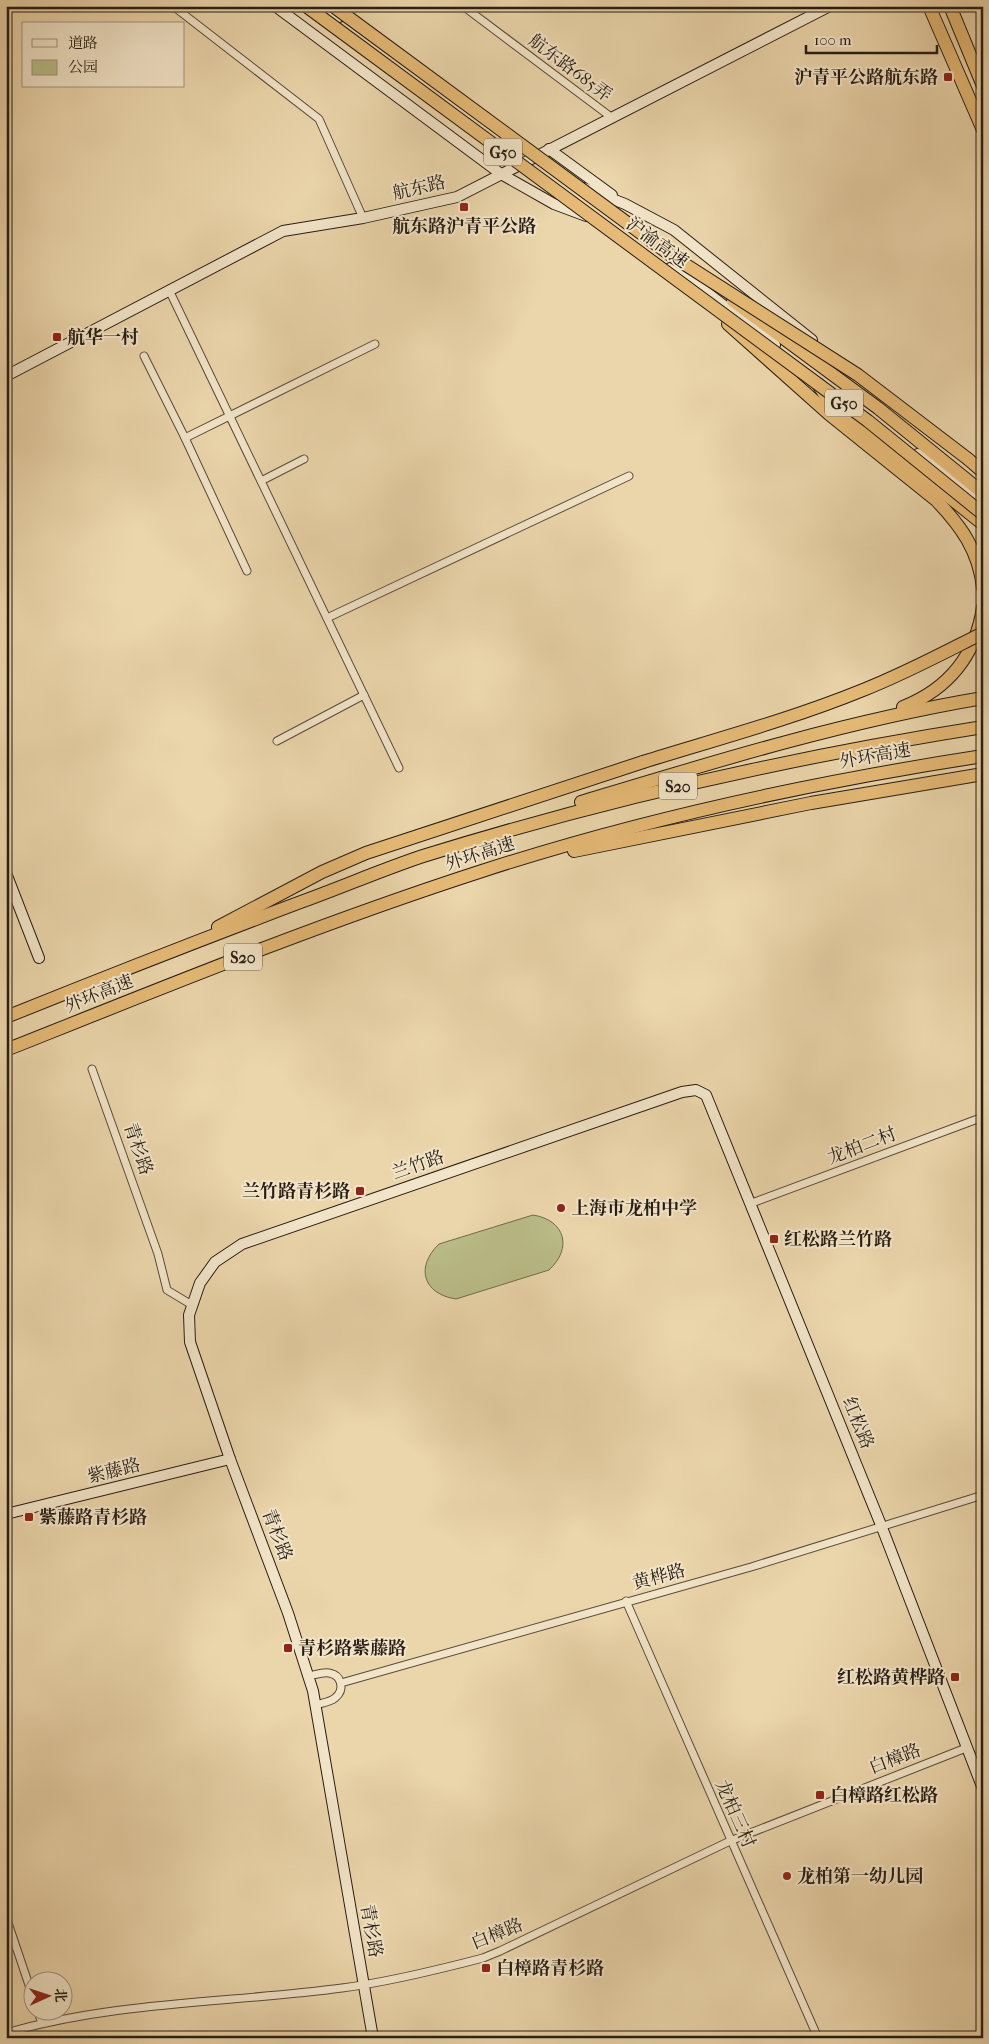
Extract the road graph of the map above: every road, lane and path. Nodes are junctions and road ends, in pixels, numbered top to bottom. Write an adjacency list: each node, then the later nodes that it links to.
1 (173, 6): 17 (street)
2 (275, 6): 15 (street)
3 (306, 6): 20 (highway, 沪渝高速 / G50, bridge)
4 (323, 6): 14 (street)
5 (333, 6): 18 (highway, 沪渝高速 / G50, bridge)
6 (463, 6): 11 (street, 航东路685弄)
7 (830, 6): 11 (street, 航东路)
8 (930, 6): 12 (highway)
9 (950, 6): 10 (highway)
10 (983, 86)
11 (611, 117): 13 (street, 航东路)
12 (983, 130)
13 (549, 150): 14 (street, 航东路); 16 (street)
14 (533, 158): 15 (street, 航东路); 16 (street)
15 (501, 174): 17 (street, 航东路); 23 (street)
16 (625, 204): 30 (street)
17 (363, 218): 19 (street, 航东路)
18 (672, 256): 28 (highway, bridge); 32 (highway, 沪渝高速 / G50, bridge)
19 (170, 292): 24 (street, 航东路); 25 (street)
20 (701, 298): 34 (highway, 沪渝高速 / G50, bridge); 37 (highway, bridge)
21 (375, 344): 25 (street)
22 (144, 356): 26 (street)
23 (811, 373): 33 (street); 35 (highway)
24 (6, 376)
25 (230, 416): 26 (street); 31 (street)
26 (185, 438): 36 (street)
27 (304, 459): 31 (street)
28 (983, 470)
29 (629, 476): 39 (street)
30 (983, 476)
31 (261, 481): 39 (street)
32 (983, 493)
33 (983, 504)
34 (983, 514)
35 (983, 524)
36 (247, 570)
37 (983, 588)
38 (983, 607): 44 (highway)
39 (327, 618): 41 (street)
40 (983, 633): 54 (highway, bridge)
41 (364, 695): 45 (street); 47 (street)
42 (983, 698): 44 (highway)
43 (983, 727): 51 (highway, 外环高速 / S20)
44 (822, 733): 51 (highway)
45 (277, 741)
46 (983, 756): 52 (highway, 外环高速 / S20)
47 (399, 768)
48 (983, 774): 50 (highway)
49 (983, 778): 50 (highway)
50 (942, 779): 52 (highway)
51 (420, 857): 54 (highway, 外环高速 / S20)
52 (483, 870): 57 (highway, 外环高速 / S20)
53 (6, 873): 55 (street)
54 (178, 948): 56 (highway, 外环高速 / S20)
55 (39, 958)
56 (6, 1017)
57 (6, 1050)
58 (92, 1070): 62 (street, 青杉路)
59 (682, 1092): 61 (street, 红松路); 62 (street, 兰竹路)
60 (983, 1117): 61 (street, 龙柏二村)
61 (752, 1203): 66 (street, 红松路)
62 (192, 1305): 63 (street, 青杉路)
63 (230, 1458): 65 (street, 紫藤路); 68 (street, 青杉路)
64 (983, 1495): 66 (street, 黄桦路)
65 (6, 1514)
66 (882, 1525): 67 (street, 黄桦路); 71 (street, 红松路)
67 (626, 1601): 69 (street, 黄桦路); 73 (street, 龙柏三村)
68 (309, 1676): 69 (street); 70 (street, 青杉路)
69 (341, 1683): 70 (street)
70 (316, 1705): 76 (street, 青杉路)
71 (966, 1748): 72 (street, 红松路); 73 (street, 白樟路)
72 (983, 1789)
73 (730, 1841): 76 (street, 白樟路); 80 (street, 龙柏三村)
74 (6, 1917): 75 (street)
75 (25, 1972)
76 (364, 1985): 77 (street, 白樟路); 79 (street, 青杉路)
77 (42, 2023): 78 (street, 白樟路)
78 (6, 2032)
79 (374, 2038)
80 (818, 2038)

